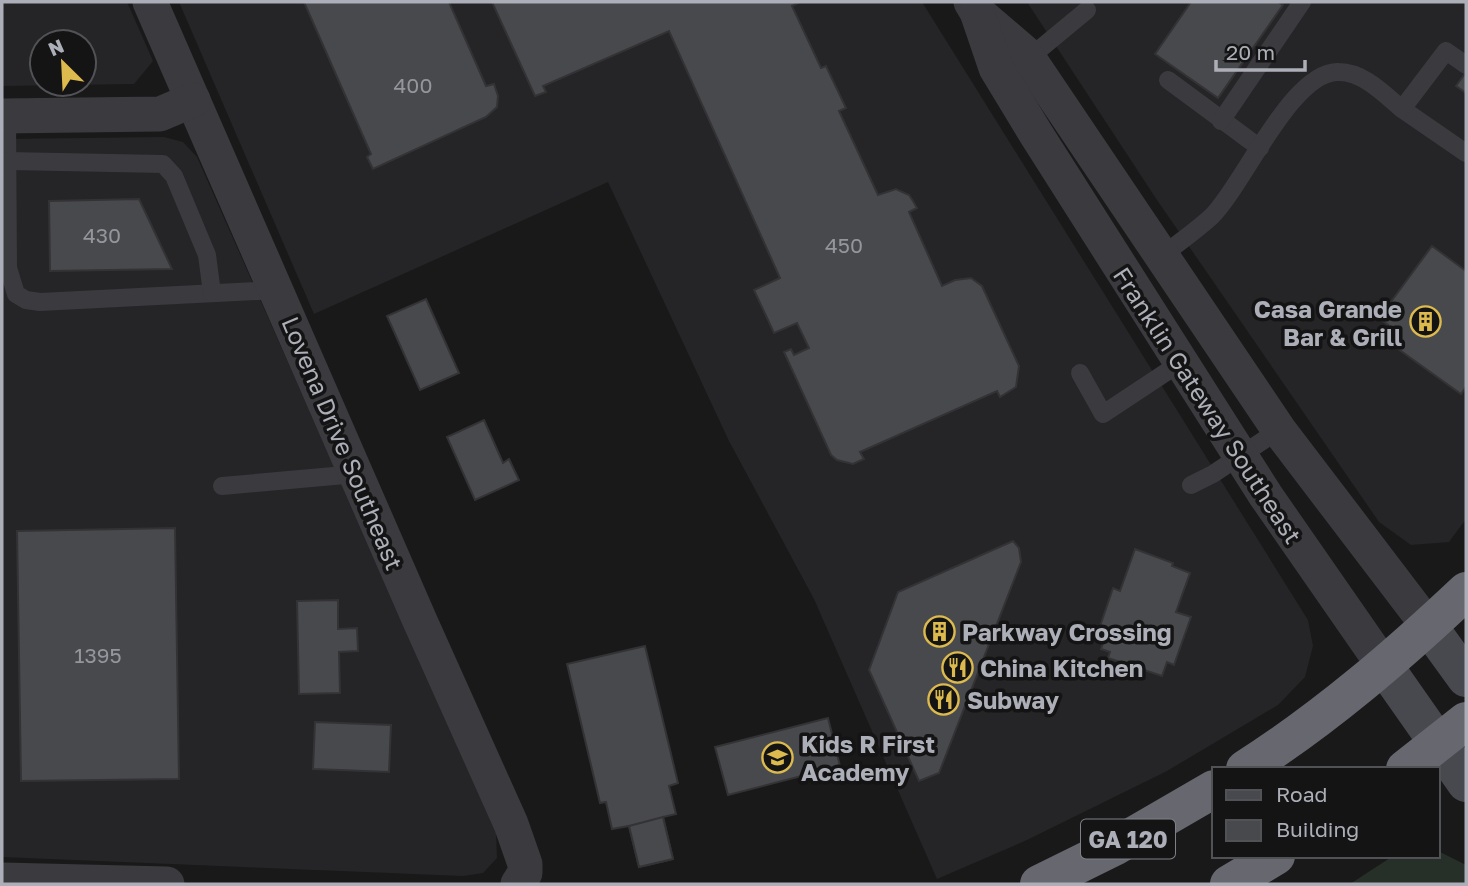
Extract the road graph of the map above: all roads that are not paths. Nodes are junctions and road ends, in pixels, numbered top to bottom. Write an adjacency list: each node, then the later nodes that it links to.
1 (150, 2): 8 (street, Lovena Drive Southeast)
2 (1303, 2): 11 (lane)
3 (974, 7): 5 (street, Franklin Gateway Southeast); 18 (street, Franklin Gateway Southeast)
4 (1087, 10): 5 (lane)
5 (1029, 58): 15 (street, Franklin Gateway Southeast)
6 (1466, 65): 9 (lane)
7 (1168, 80): 11 (lane)
8 (194, 100): 10 (street); 16 (street, Lovena Drive Southeast)
9 (1402, 109): 12 (lane); 13 (lane)
10 (5, 116): 14 (lane)
11 (1221, 121): 12 (lane)
12 (1260, 148): 15 (lane)
13 (1466, 152)
14 (8, 161): 17 (lane); 17 (lane)
15 (1162, 256): 20 (street, Franklin Gateway Southeast)
16 (277, 290): 17 (lane); 22 (street, Lovena Drive Southeast)
17 (212, 293)
18 (1180, 363): 19 (lane); 21 (street, Franklin Gateway Southeast)
19 (1080, 373)
20 (1279, 430): 21 (lane); 26 (street, Franklin Gateway Southeast)
21 (1241, 456): 23 (lane); 27 (street, Franklin Gateway Southeast)
22 (356, 474): 24 (lane); 37 (street, Lovena Drive Southeast)
23 (1191, 485)
24 (222, 486)
25 (1466, 592): 26 (highway)
26 (1429, 627): 27 (highway); 28 (street, Franklin Gateway Southeast)
27 (1384, 666): 29 (street, Franklin Gateway Southeast); 30 (highway)
28 (1466, 678)
29 (1452, 732): 31 (highway); 32 (street, Franklin Gateway Southeast)
30 (1248, 767)
31 (1408, 767)
32 (1466, 783)
33 (1212, 790): 38 (highway, GA 120)
34 (1273, 858): 39 (highway)
35 (2, 881): 36 (street)
36 (167, 884)
37 (518, 884)
38 (1039, 884)
39 (1228, 884)

